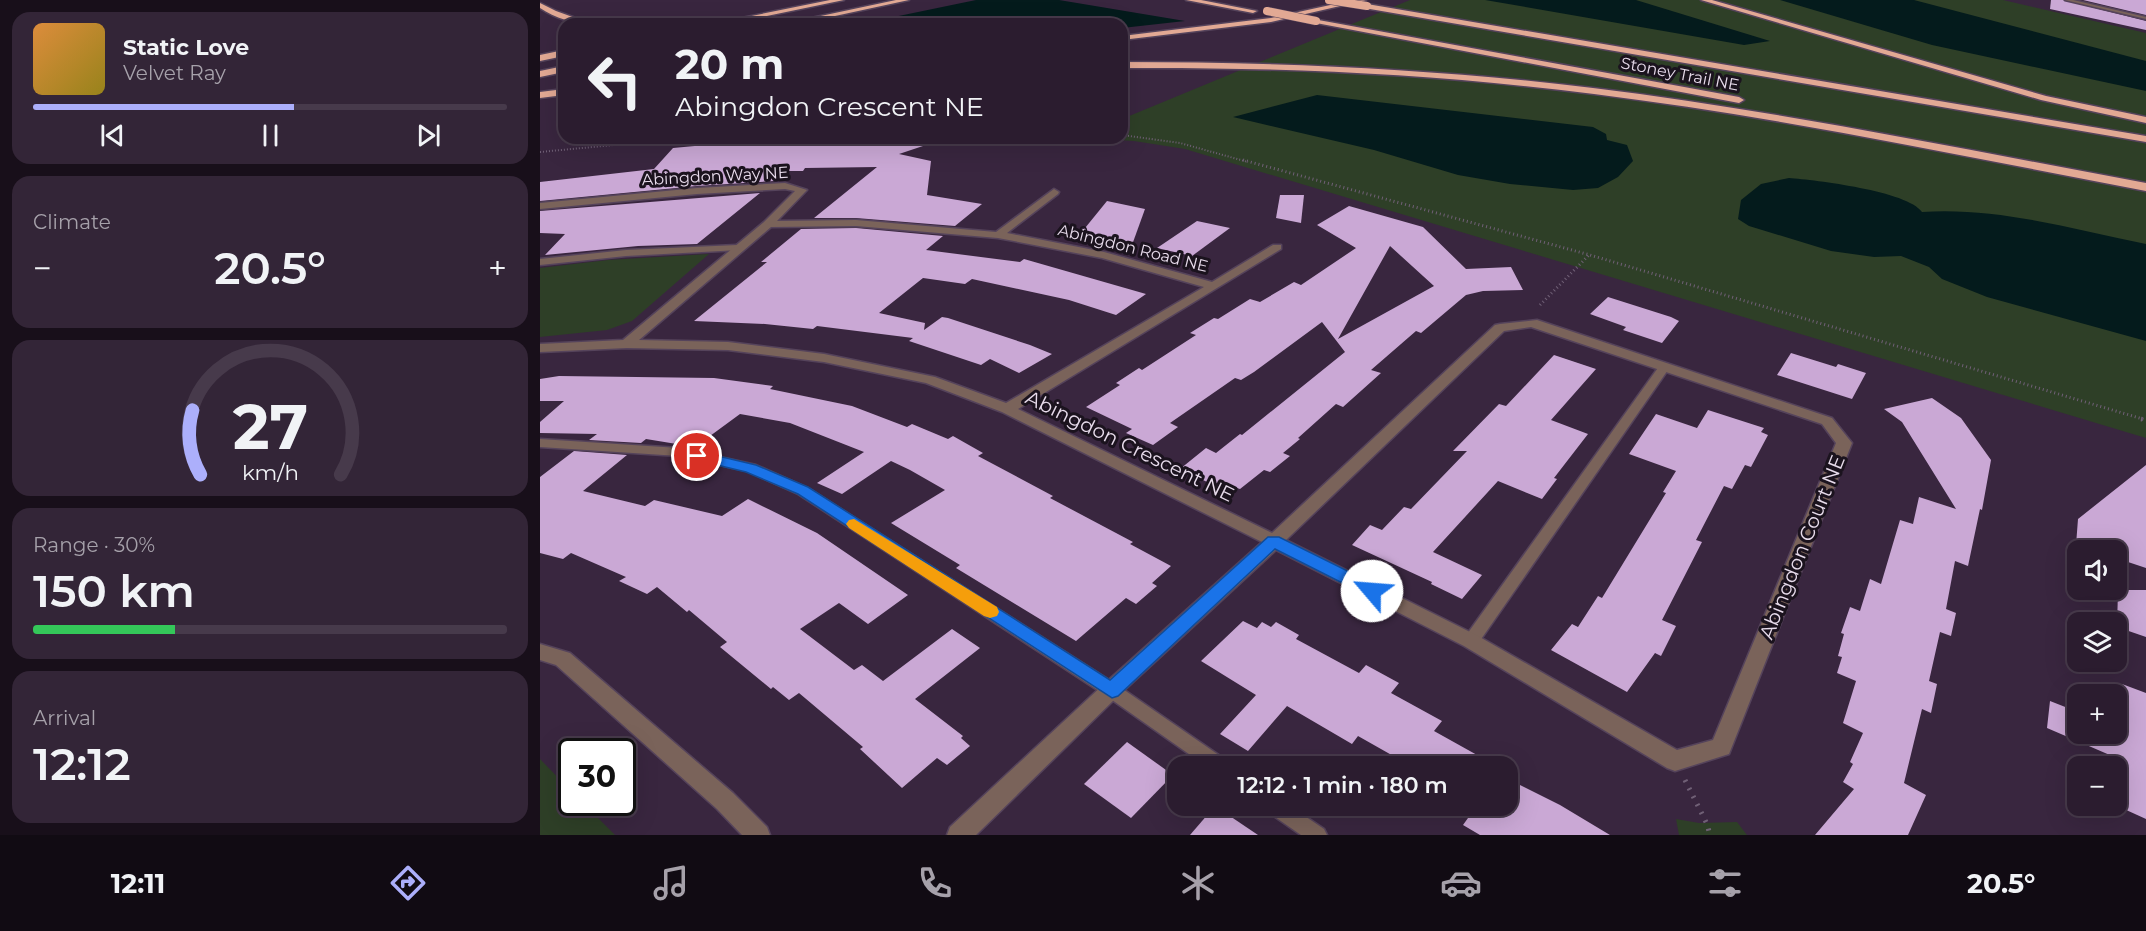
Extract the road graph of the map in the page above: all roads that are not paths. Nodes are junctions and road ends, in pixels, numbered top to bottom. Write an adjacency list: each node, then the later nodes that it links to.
1 (841, 0): 13 (highway)
2 (906, 0): 14 (highway)
3 (1189, 0): 11 (highway, bridge)
4 (1209, 0): 11 (highway, Stoney Trail NE, bridge)
5 (1329, 0): 9 (highway, Stoney Trail NE, bridge)
6 (1704, 0): 18 (highway)
7 (1727, 0): 18 (highway)
8 (2067, 0): 15 (lane)
9 (1365, 3): 16 (highway); 28 (highway, Stoney Trail NE)
10 (540, 4): 12 (highway)
11 (1295, 16): 25 (highway, Stoney Trail NE, bridge)
12 (569, 18)
13 (747, 18)
14 (817, 18)
15 (2146, 18)
16 (1128, 37)
17 (558, 54): 19 (highway)
18 (1889, 54): 27 (highway)
19 (540, 58)
20 (1128, 65): 30 (highway)
21 (558, 70): 22 (highway)
22 (540, 74)
23 (558, 93): 24 (highway)
24 (540, 95)
25 (1746, 102)
26 (1770, 106): 29 (highway)
27 (2146, 120)
28 (2146, 139)
29 (2146, 177)
30 (2146, 187)
31 (1054, 192): 34 (street)
32 (540, 206): 33 (street, Abingdon Way NE)
33 (768, 224): 34 (street, Abingdon Road NE); 36 (street, Abingdon Way NE)
34 (998, 235): 38 (street, Abingdon Road NE)
35 (1277, 247): 38 (street)
36 (737, 248): 37 (lane); 39 (street, Abingdon Way NE)
37 (540, 262)
38 (1214, 286): 42 (street, Abingdon Road NE)
39 (627, 344): 40 (street, Abingdon Crescent NE); 42 (street, Abingdon Crescent NE)
40 (540, 348)
41 (1664, 367): 44 (street, Abingdon Court NE); 45 (lane); 45 (street, Abingdon Court NE)
42 (1007, 410): 44 (street, Abingdon Crescent NE)
43 (540, 443): 47 (lane)
44 (1274, 541): 45 (street); 47 (street)
45 (1471, 641)
46 (540, 652): 50 (street)
47 (1112, 690): 48 (lane); 51 (street)
48 (1206, 756)
49 (1289, 816): 52 (lane)
50 (758, 835)
51 (959, 835)
52 (1317, 835)

